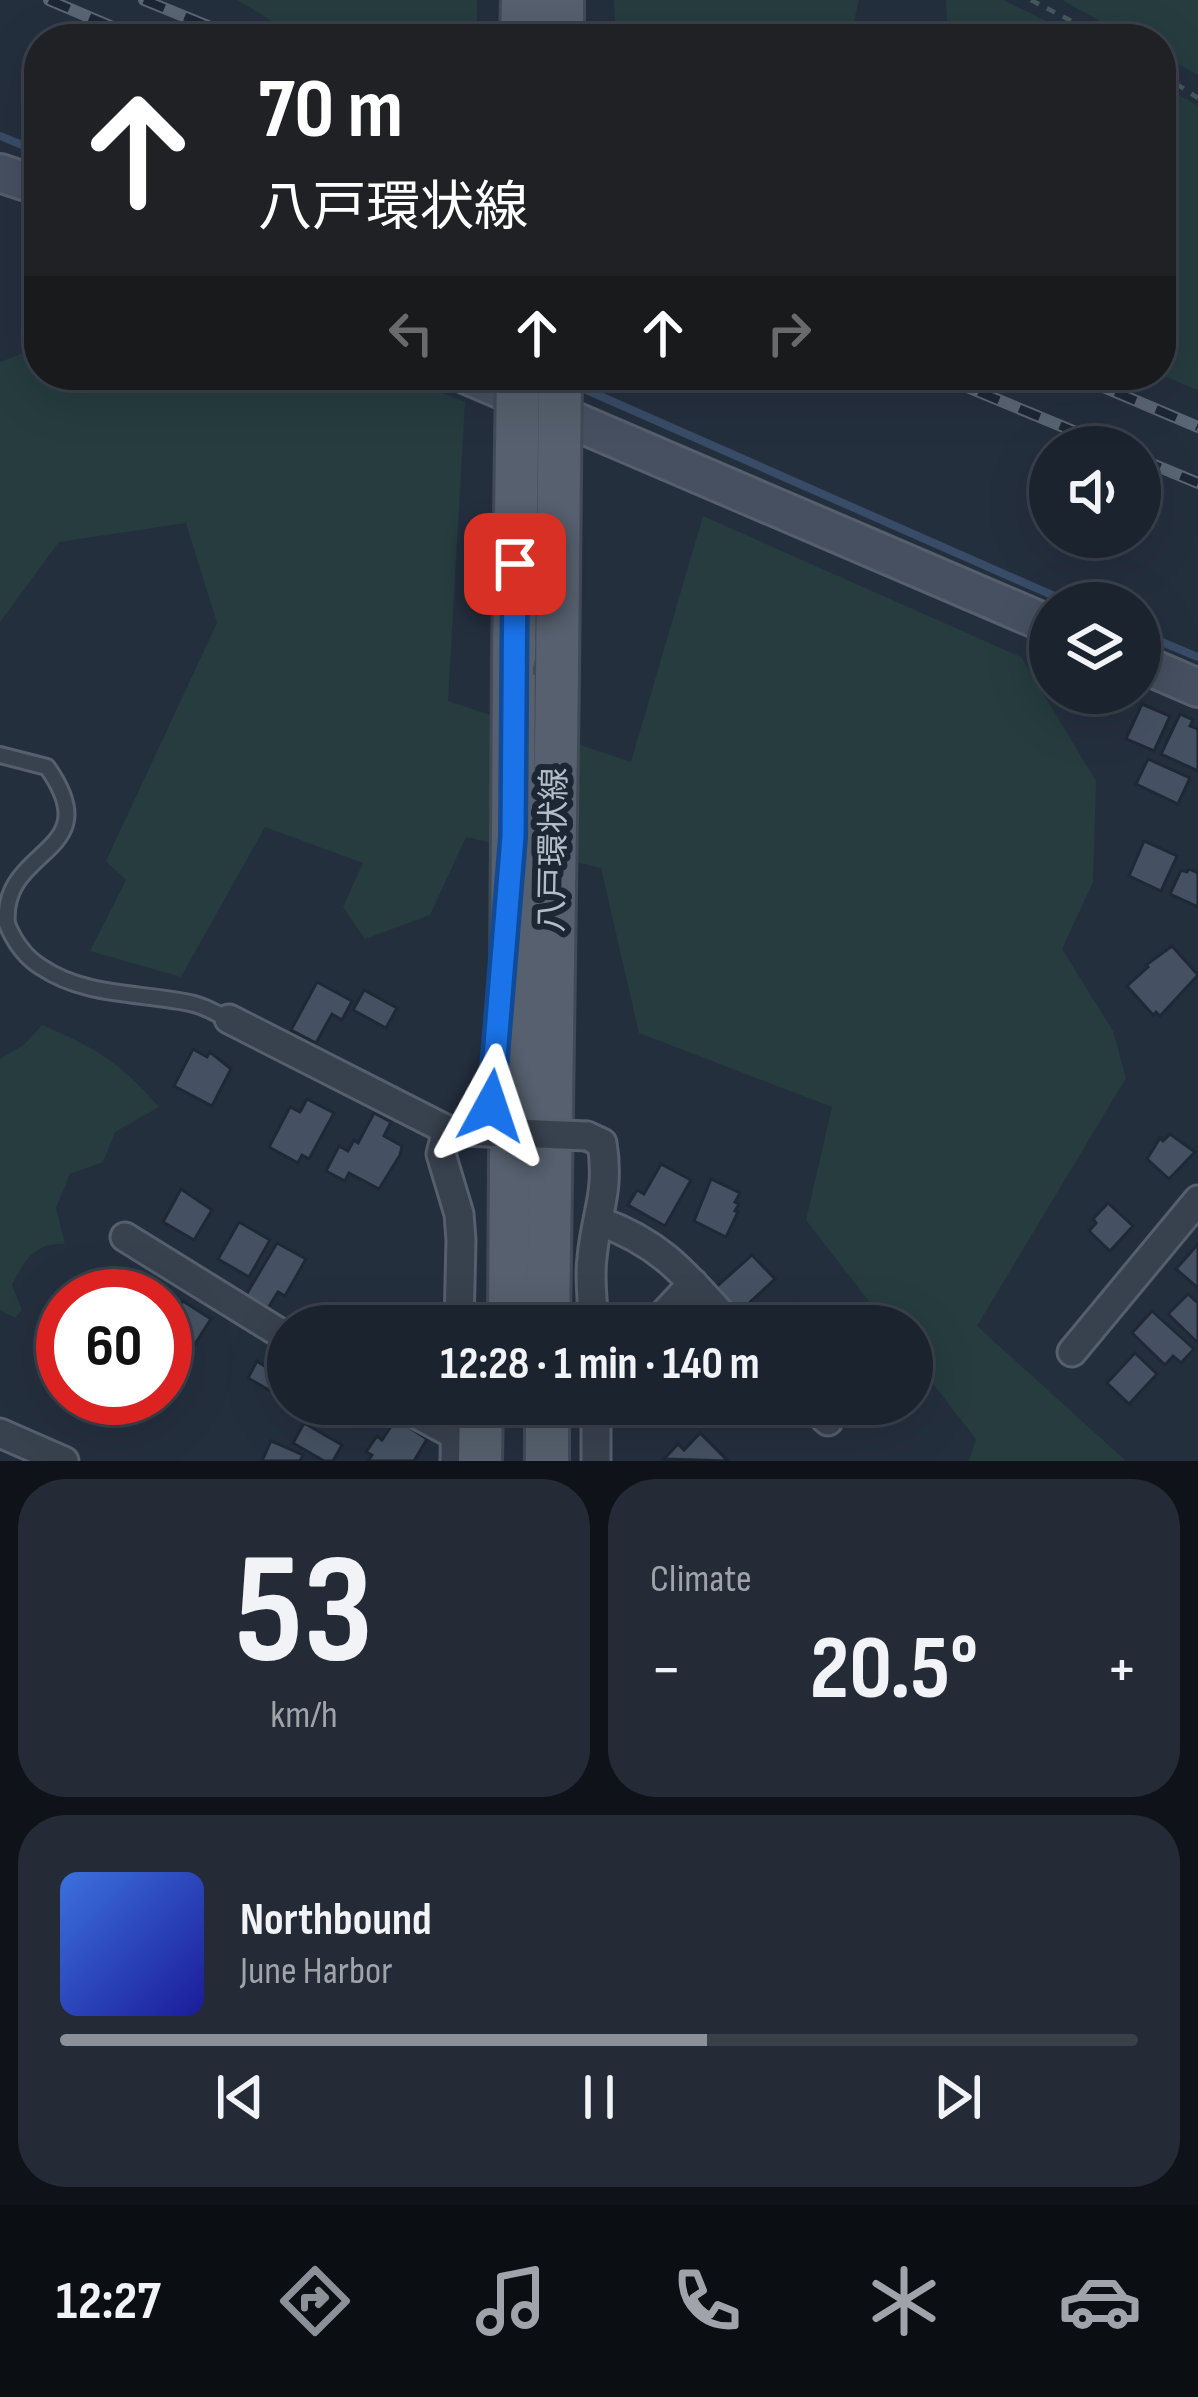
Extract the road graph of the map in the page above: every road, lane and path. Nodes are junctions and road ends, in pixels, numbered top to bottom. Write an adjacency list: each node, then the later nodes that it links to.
1 (1031, 0): 2 (path)
2 (1077, 24)
3 (502, 390): 6 (street)
4 (518, 390): 10 (main road, 八戸環状線, bridge)
5 (560, 390): 11 (main road, 八戸環状線, bridge)
6 (1029, 616)
7 (1161, 672): 8 (street)
8 (1198, 688)
9 (0, 754): 12 (lane)
10 (513, 837): 19 (main road); 20 (main road, 八戸環状線)
11 (553, 896): 21 (main road, 八戸環状線); 22 (main road)
12 (229, 1018): 13 (street)
13 (455, 1131): 15 (street, bridge); 18 (street)
14 (1198, 1200): 27 (street)
15 (601, 1222): 17 (street); 23 (street)
16 (125, 1237): 26 (street)
17 (692, 1283): 24 (street); 25 (street)
18 (459, 1305)
19 (483, 1305)
20 (510, 1305)
21 (548, 1305)
22 (566, 1305)
23 (593, 1305)
24 (672, 1305)
25 (712, 1305)
26 (267, 1325)
27 (1072, 1352)
28 (439, 1425): 34 (street)
29 (509, 1425): 36 (main road)
30 (548, 1425): 37 (main road)
31 (566, 1425): 38 (main road)
32 (596, 1425): 39 (street)
33 (0, 1433): 35 (street)
34 (468, 1440)
35 (64, 1461)
36 (508, 1461)
37 (547, 1461)
38 (566, 1461)
39 (596, 1461)

